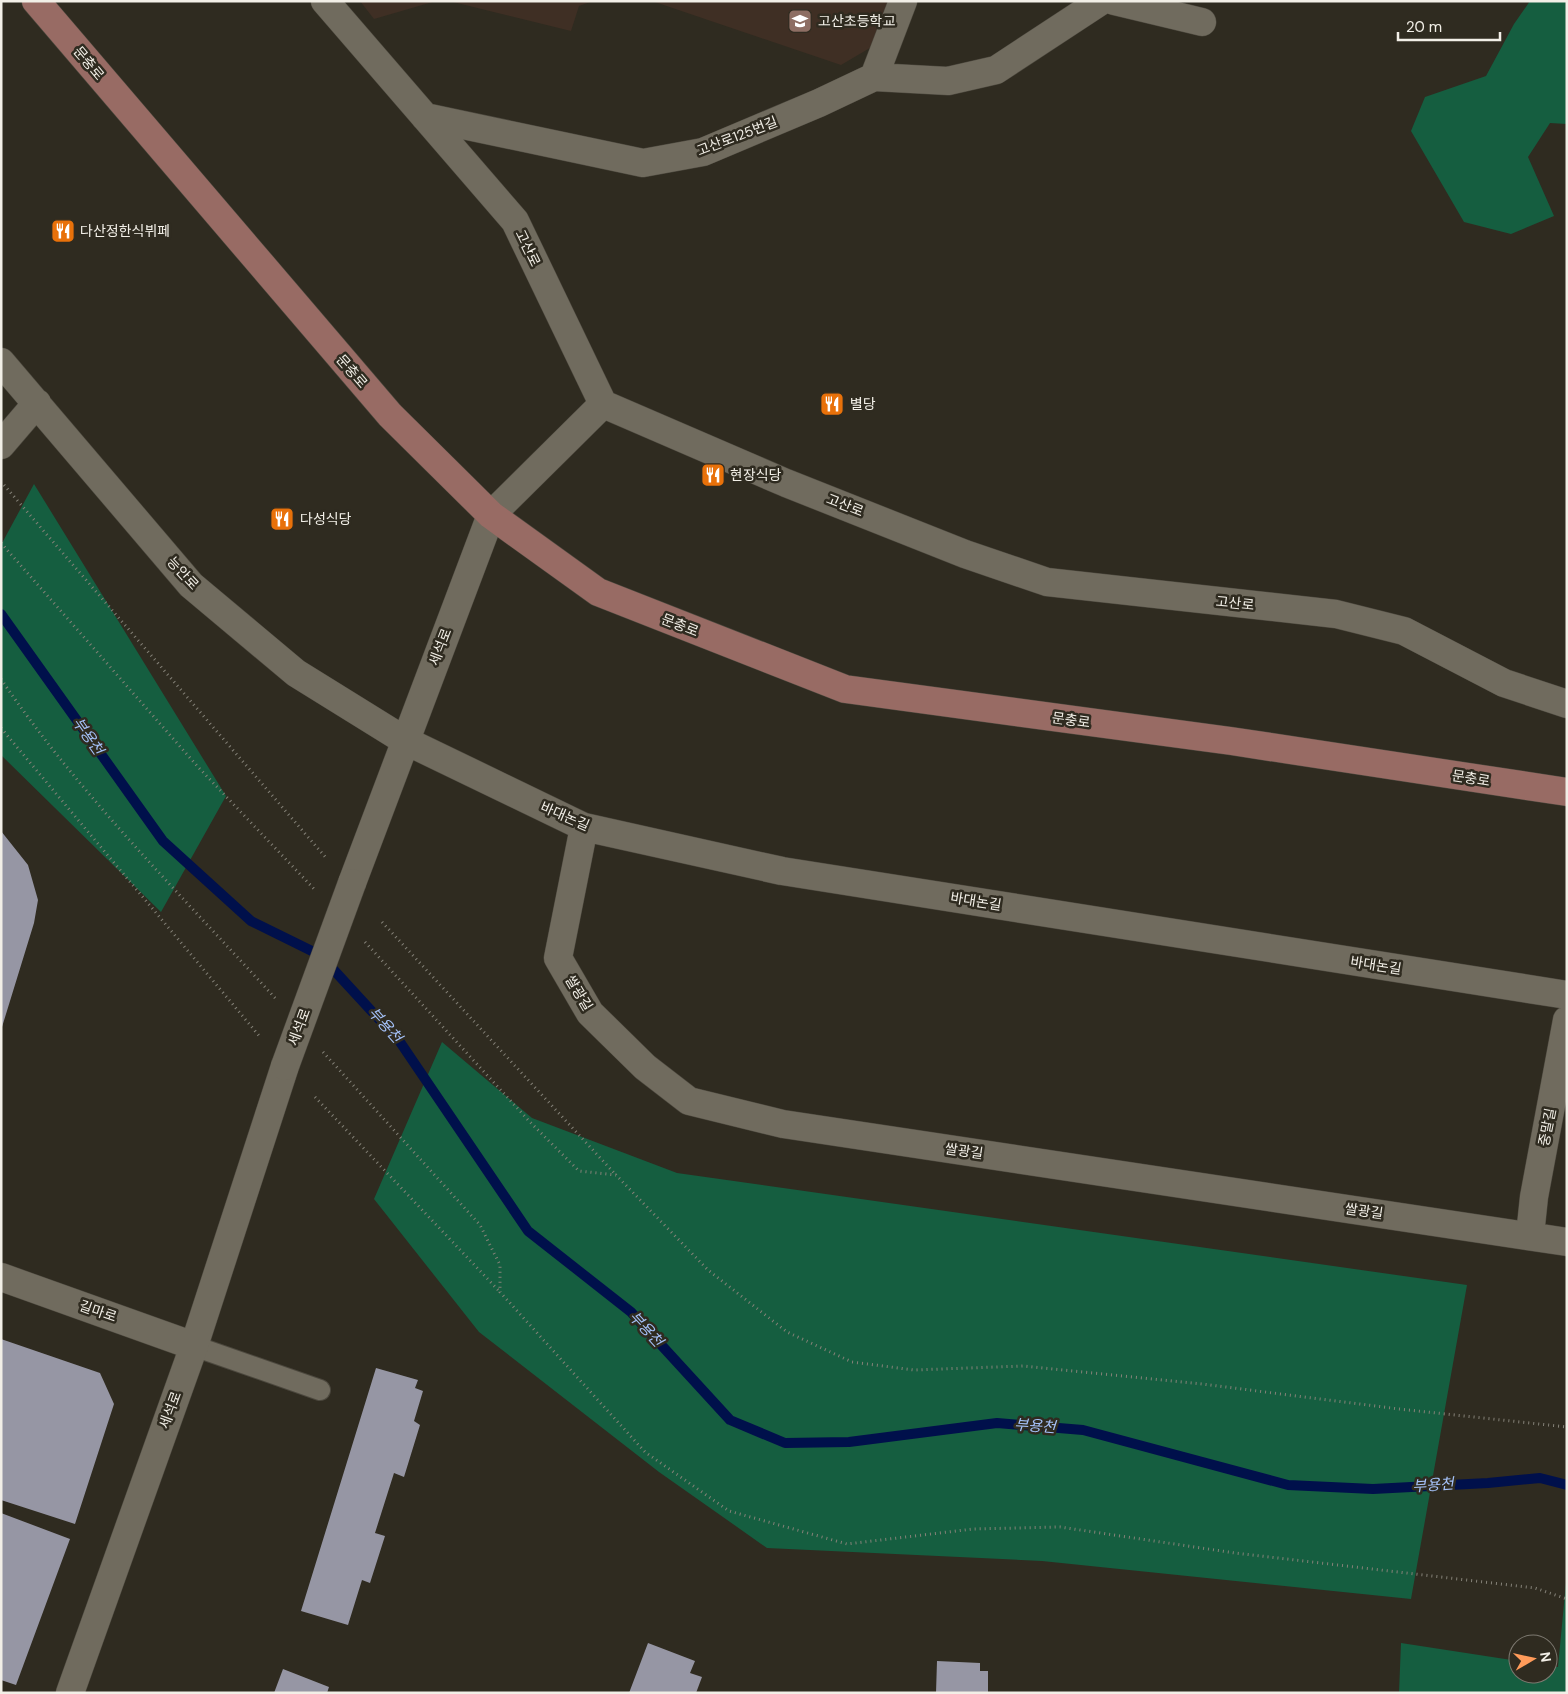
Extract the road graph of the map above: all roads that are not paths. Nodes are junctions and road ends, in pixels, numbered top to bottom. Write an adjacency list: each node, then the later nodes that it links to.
1 (36, 1): 13 (street, 문충로)
2 (325, 1): 8 (street, 고산로)
3 (903, 1): 7 (street)
4 (1101, 1): 7 (street)
5 (1114, 1): 6 (street)
6 (1202, 22)
7 (874, 77): 8 (street, 고산로125번길)
8 (425, 117): 11 (street, 고산로)
9 (1, 362): 10 (street, 능안로)
10 (37, 403): 12 (street); 15 (street, 능안로)
11 (603, 404): 13 (street, 세석로); 14 (street, 고산로)
12 (1, 445)
13 (491, 515): 15 (street, 세석로); 16 (street, 문충로)
14 (1567, 704)
15 (404, 740): 17 (street, 바대논길); 23 (street, 세석로, bridge)
16 (1567, 792)
17 (584, 827): 18 (street, 바대논길); 20 (street, 쌀광길)
18 (1567, 995)
19 (1567, 1020): 20 (street, 중말길)
20 (1530, 1235): 21 (street, 쌀광길)
21 (1567, 1242)
22 (1, 1278): 23 (street, 길마로)
23 (194, 1346): 24 (lane); 25 (street, 세석로)
24 (320, 1390)
25 (70, 1693)

